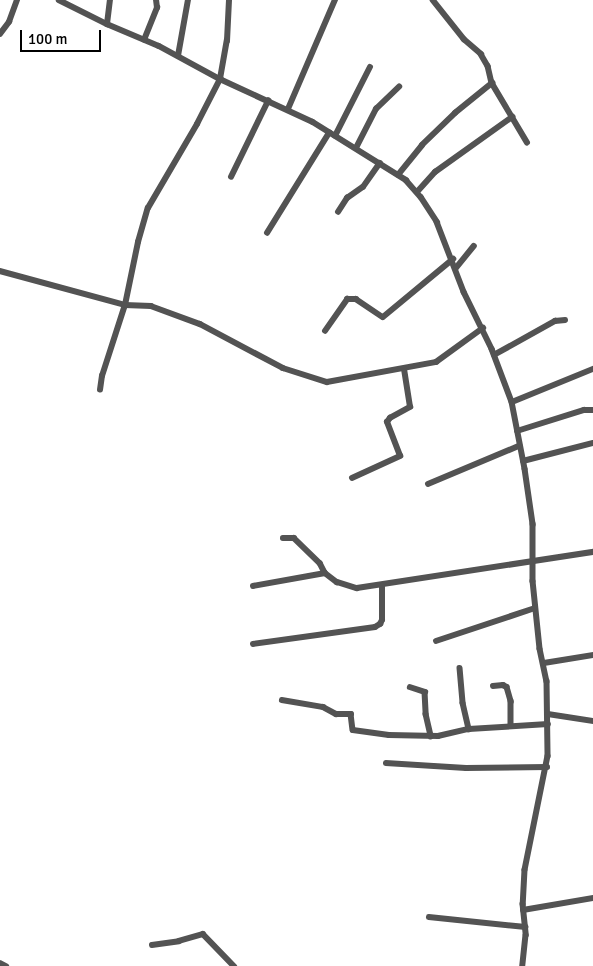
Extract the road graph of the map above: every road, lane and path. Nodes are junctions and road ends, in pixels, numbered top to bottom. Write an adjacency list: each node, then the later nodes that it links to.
1 (17, 0): 10 (street)
2 (60, 0): 9 (street)
3 (110, 0): 9 (street)
4 (156, 0): 11 (street)
5 (188, 0): 12 (street)
6 (229, 0): 14 (street)
7 (335, 0): 18 (street)
8 (433, 0): 15 (street)
9 (107, 24): 11 (street)
10 (0, 34)
11 (144, 40): 12 (street)
12 (178, 56): 14 (street)
13 (370, 67): 21 (street)
14 (220, 79): 17 (street); 34 (street)
15 (492, 83): 19 (street); 25 (street)
16 (399, 87): 23 (street)
17 (268, 101): 18 (street); 26 (street)
18 (288, 109): 20 (street)
19 (512, 118): 22 (street); 27 (street)
20 (329, 132): 21 (street); 29 (street)
21 (335, 136): 23 (street)
22 (527, 142)
23 (356, 148): 24 (street)
24 (380, 163): 25 (street); 28 (street)
25 (398, 175): 27 (street)
26 (231, 177)
27 (417, 192): 31 (street)
28 (338, 212)
29 (267, 233)
30 (474, 246): 32 (street)
31 (453, 259): 32 (street); 37 (street)
32 (456, 268): 36 (street)
33 (0, 271): 34 (street)
34 (125, 305): 39 (street); 41 (street)
35 (565, 320): 38 (street)
36 (483, 328): 38 (street); 39 (street)
37 (326, 332)
38 (494, 355): 42 (street)
39 (404, 369): 48 (street)
40 (593, 369): 42 (street)
41 (100, 390)
42 (512, 402): 44 (street)
43 (593, 410): 44 (street)
44 (518, 431): 46 (street)
45 (593, 443): 47 (street)
46 (519, 446): 47 (street); 49 (street)
47 (523, 461): 52 (street)
48 (352, 478)
49 (428, 484)
50 (283, 538): 53 (street)
51 (593, 552): 52 (street)
52 (532, 561): 55 (street); 56 (street)
53 (325, 572): 54 (street); 55 (street)
54 (253, 586)
55 (382, 586): 58 (street)
56 (535, 608): 57 (street); 60 (street)
57 (436, 641)
58 (253, 644)
59 (593, 655): 60 (street)
60 (544, 663): 65 (street)
61 (460, 668): 69 (street)
62 (493, 686): 68 (street)
63 (410, 688): 70 (street)
64 (282, 700): 70 (street)
65 (548, 714): 66 (street); 67 (street)
66 (593, 721)
67 (548, 724): 68 (street); 72 (street)
68 (511, 726): 69 (street)
69 (469, 729): 70 (street)
70 (431, 736)
71 (386, 763): 72 (street)
72 (547, 767): 74 (street)
73 (593, 898): 74 (street)
74 (523, 910): 76 (street)
75 (429, 917): 76 (street)
76 (525, 927): 81 (street)
77 (152, 945): 80 (street)
78 (0, 963): 79 (street)
79 (6, 966)
80 (234, 966)
81 (523, 966)

